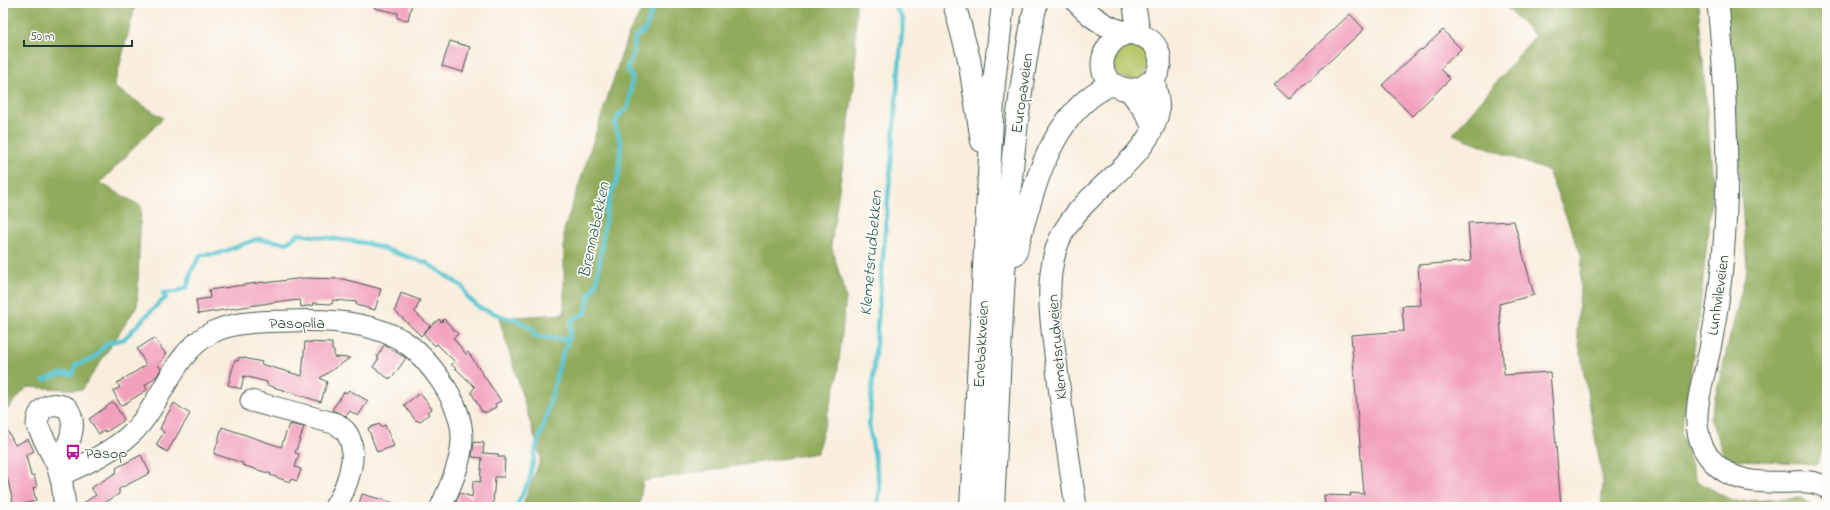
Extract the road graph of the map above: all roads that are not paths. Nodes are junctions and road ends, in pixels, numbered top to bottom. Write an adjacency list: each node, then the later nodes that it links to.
1 (954, 3): 12 (highway)
2 (1003, 3): 12 (highway, Europaveien)
3 (1036, 3): 13 (highway, Europaveien)
4 (1134, 3): 7 (highway)
5 (1718, 3): 16 (street, Lunhvileveien)
6 (1085, 10): 7 (highway); 8 (highway)
7 (1132, 34): 8 (highway); 9 (highway)
8 (1103, 55): 10 (highway)
9 (1154, 79): 10 (highway); 11 (street, Klemetsrudveien)
10 (1120, 87): 11 (street); 14 (highway)
11 (1153, 127): 22 (street, Klemetsrudveien)
12 (988, 181): 20 (highway, Enebakkveien)
13 (1010, 184): 14 (highway, Enebakkveien)
14 (1004, 295): 21 (highway, Enebakkveien)
15 (251, 401): 18 (street)
16 (1827, 488)
17 (65, 507): 19 (street, Pasoplia)
18 (334, 507)
19 (441, 507)
20 (971, 507)
21 (993, 507)
22 (1076, 507)

